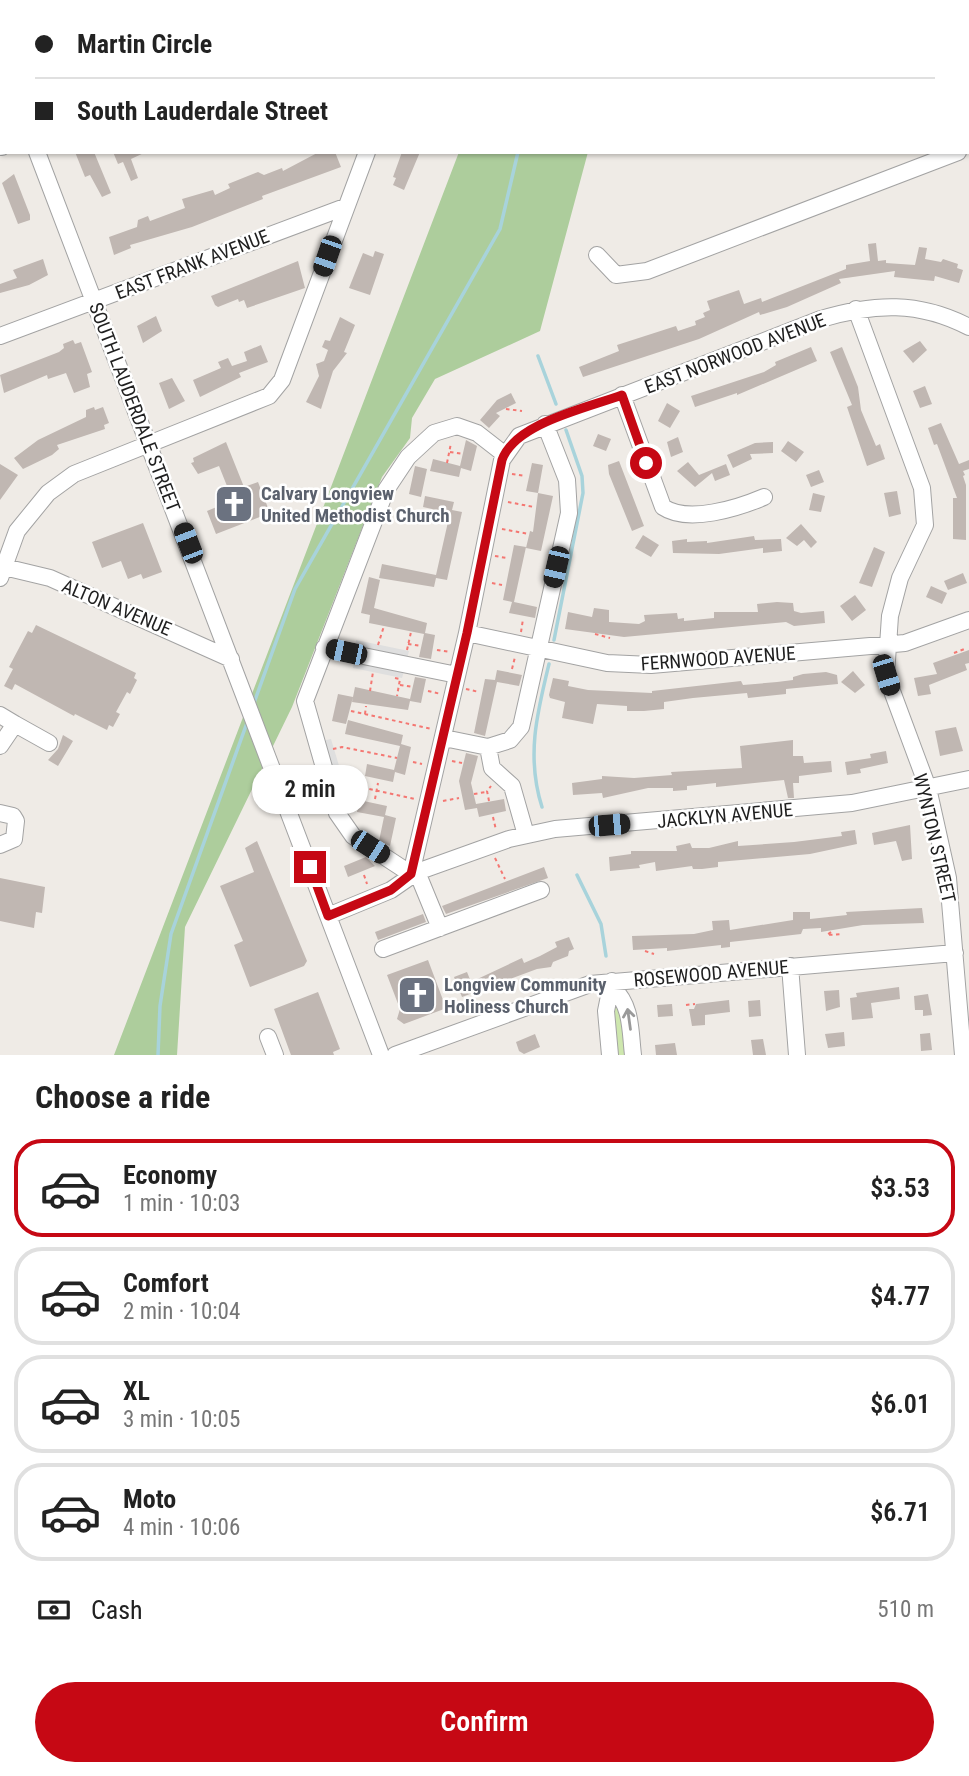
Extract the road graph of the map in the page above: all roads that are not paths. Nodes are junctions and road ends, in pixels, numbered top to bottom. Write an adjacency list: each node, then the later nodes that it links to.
1 (38, 154): 6 (street, SOUTH LAUDERDALE STREET)
2 (366, 154): 4 (street)
3 (953, 154): 5 (street)
4 (345, 206): 6 (street, EAST FRANK AVENUE); 12 (street)
5 (597, 256)
6 (94, 300): 9 (street, EAST FRANK AVENUE); 12 (street, SOUTH LAUDERDALE STREET)
7 (856, 309): 8 (street, EAST NORWOOD AVENUE); 10 (street, EAST NORWOOD AVENUE); 18 (street, WYNTON STREET)
8 (969, 327)
9 (0, 336)
10 (622, 395): 11 (street, EAST NORWOOD AVENUE); 14 (street)
11 (545, 424): 13 (street, EAST NORWOOD AVENUE); 20 (street)
12 (149, 443): 15 (street); 21 (street, SOUTH LAUDERDALE STREET)
13 (504, 454): 17 (street); 19 (street)
14 (765, 498)
15 (2, 570): 21 (street, ALTON AVENUE)
16 (969, 620): 18 (street, FERNWOOD AVENUE)
17 (467, 633): 20 (street, FERNWOOD AVENUE); 22 (street)
18 (889, 644): 20 (street, FERNWOOD AVENUE); 30 (street, WYNTON STREET)
19 (324, 648): 22 (street); 34 (street)
20 (538, 648): 28 (street)
21 (231, 659): 36 (street, SOUTH LAUDERDALE STREET)
22 (461, 682): 25 (street)
23 (0, 715): 24 (street)
24 (15, 723): 26 (street); 27 (street)
25 (439, 734): 28 (street); 34 (street)
26 (49, 743)
27 (0, 746)
28 (488, 747): 32 (street)
29 (969, 779): 30 (street, JACKLYN AVENUE)
30 (928, 788): 32 (street, JACKLYN AVENUE); 39 (street, WYNTON STREET)
31 (0, 813): 33 (street)
32 (526, 835): 34 (street, JACKLYN AVENUE)
33 (0, 845)
34 (414, 873): 36 (street, JACKLYN AVENUE); 37 (street)
35 (541, 890): 37 (street)
36 (328, 916): 44 (street, SOUTH LAUDERDALE STREET)
37 (440, 928): 38 (street)
38 (383, 949)
39 (955, 953): 40 (street, ROSEWOOD AVENUE); 49 (street, WYNTON STREET)
40 (790, 965): 41 (street, ROSEWOOD AVENUE); 48 (street)
41 (612, 985): 45 (street, ROSEWOOD AVENUE); 46 (street); 47 (street, one-way to 41)
42 (268, 1037): 43 (street)
43 (275, 1055)
44 (381, 1055)
45 (395, 1055)
46 (610, 1055)
47 (633, 1055)
48 (797, 1055)
49 (963, 1055)

